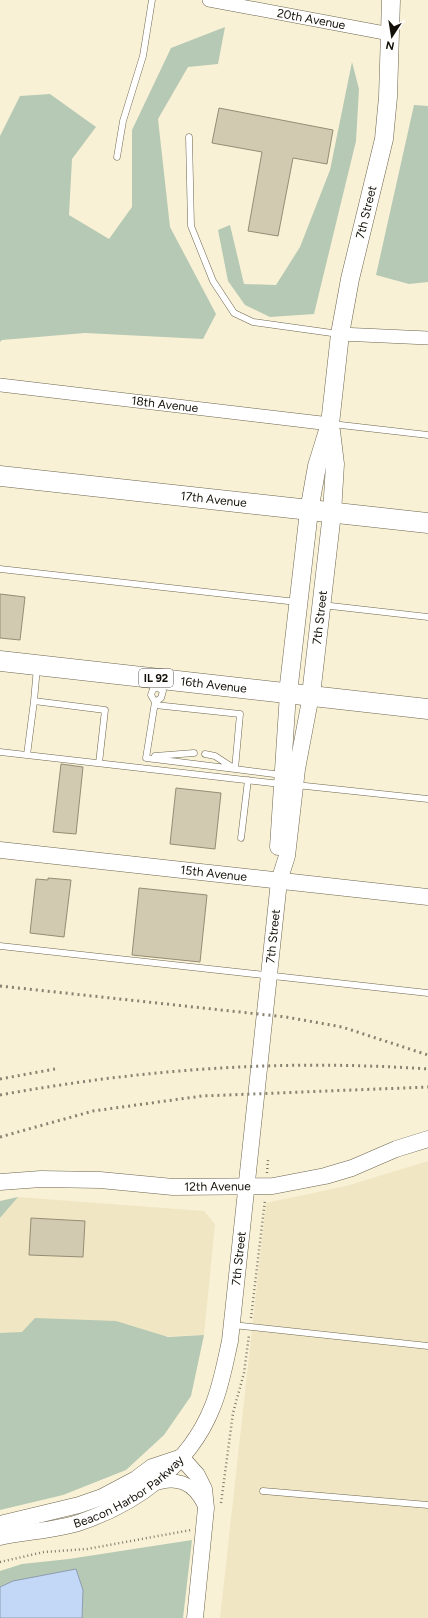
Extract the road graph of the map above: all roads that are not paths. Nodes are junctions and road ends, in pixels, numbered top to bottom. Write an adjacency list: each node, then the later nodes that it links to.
1 (152, 0): 6 (lane)
2 (209, 0): 4 (street, 20th Avenue)
3 (390, 0): 4 (main road, 7th Street)
4 (390, 34): 7 (main road, 7th Street)
5 (189, 137): 7 (lane)
6 (117, 158)
7 (340, 334): 8 (street); 10 (main road, 7th Street)
8 (428, 338)
9 (0, 385): 10 (street, 18th Avenue)
10 (330, 424): 11 (lane); 13 (main road, 7th Street); 14 (main road, 7th Street)
11 (428, 435)
12 (0, 476): 13 (main road, 17th Avenue)
13 (309, 510): 14 (main road, 17th Avenue); 17 (main road, 7th Street)
14 (332, 513): 15 (main road, 17th Avenue); 18 (main road, 7th Street)
15 (428, 523)
16 (0, 569): 17 (lane)
17 (298, 602): 23 (main road, 7th Street)
18 (322, 605): 19 (lane); 24 (main road, 7th Street)
19 (428, 617)
20 (0, 661): 21 (main road, 16th Avenue / IL 92)
21 (38, 665): 22 (main road, 16th Avenue / IL 92); 25 (lane)
22 (159, 683): 23 (main road, 16th Avenue / IL 92); 26 (lane)
23 (288, 693): 24 (main road, 16th Avenue / IL 92); 36 (street, 7th Street)
24 (311, 695): 27 (main road, 16th Avenue / IL 92); 36 (street, 7th Street)
25 (34, 702): 31 (lane); 33 (lane)
26 (155, 704): 32 (lane); 34 (lane)
27 (428, 709)
28 (0, 752): 31 (lane)
29 (194, 753): 32 (lane)
30 (205, 754): 34 (lane)
31 (27, 755): 33 (lane)
32 (146, 758): 34 (lane)
33 (99, 763): 35 (lane)
34 (235, 769): 36 (lane)
35 (248, 780): 36 (lane); 38 (lane)
36 (287, 781): 37 (lane); 40 (street, 7th Street)
37 (428, 799)
38 (241, 838)
39 (0, 850): 40 (street, 15th Avenue)
40 (279, 881): 41 (street, 15th Avenue); 43 (street, 7th Street)
41 (428, 896)
42 (0, 946): 43 (lane)
43 (268, 976): 44 (lane); 47 (street, 7th Street)
44 (428, 993)
45 (428, 1139): 47 (street, 12th Avenue)
46 (0, 1182): 47 (street, 12th Avenue)
47 (246, 1186): 48 (street, 7th Street)
48 (231, 1325): 49 (lane); 50 (street, 7th Street)
49 (428, 1346)
50 (182, 1457): 51 (street, Beacon Harbor Parkway); 54 (street); 55 (street, Beacon Harbor Parkway)
51 (152, 1485): 54 (street); 56 (street, Beacon Harbor Parkway)
52 (263, 1491): 53 (lane)
53 (428, 1505)
54 (213, 1508): 57 (street)
55 (0, 1524)
56 (0, 1538)
57 (195, 1618)

